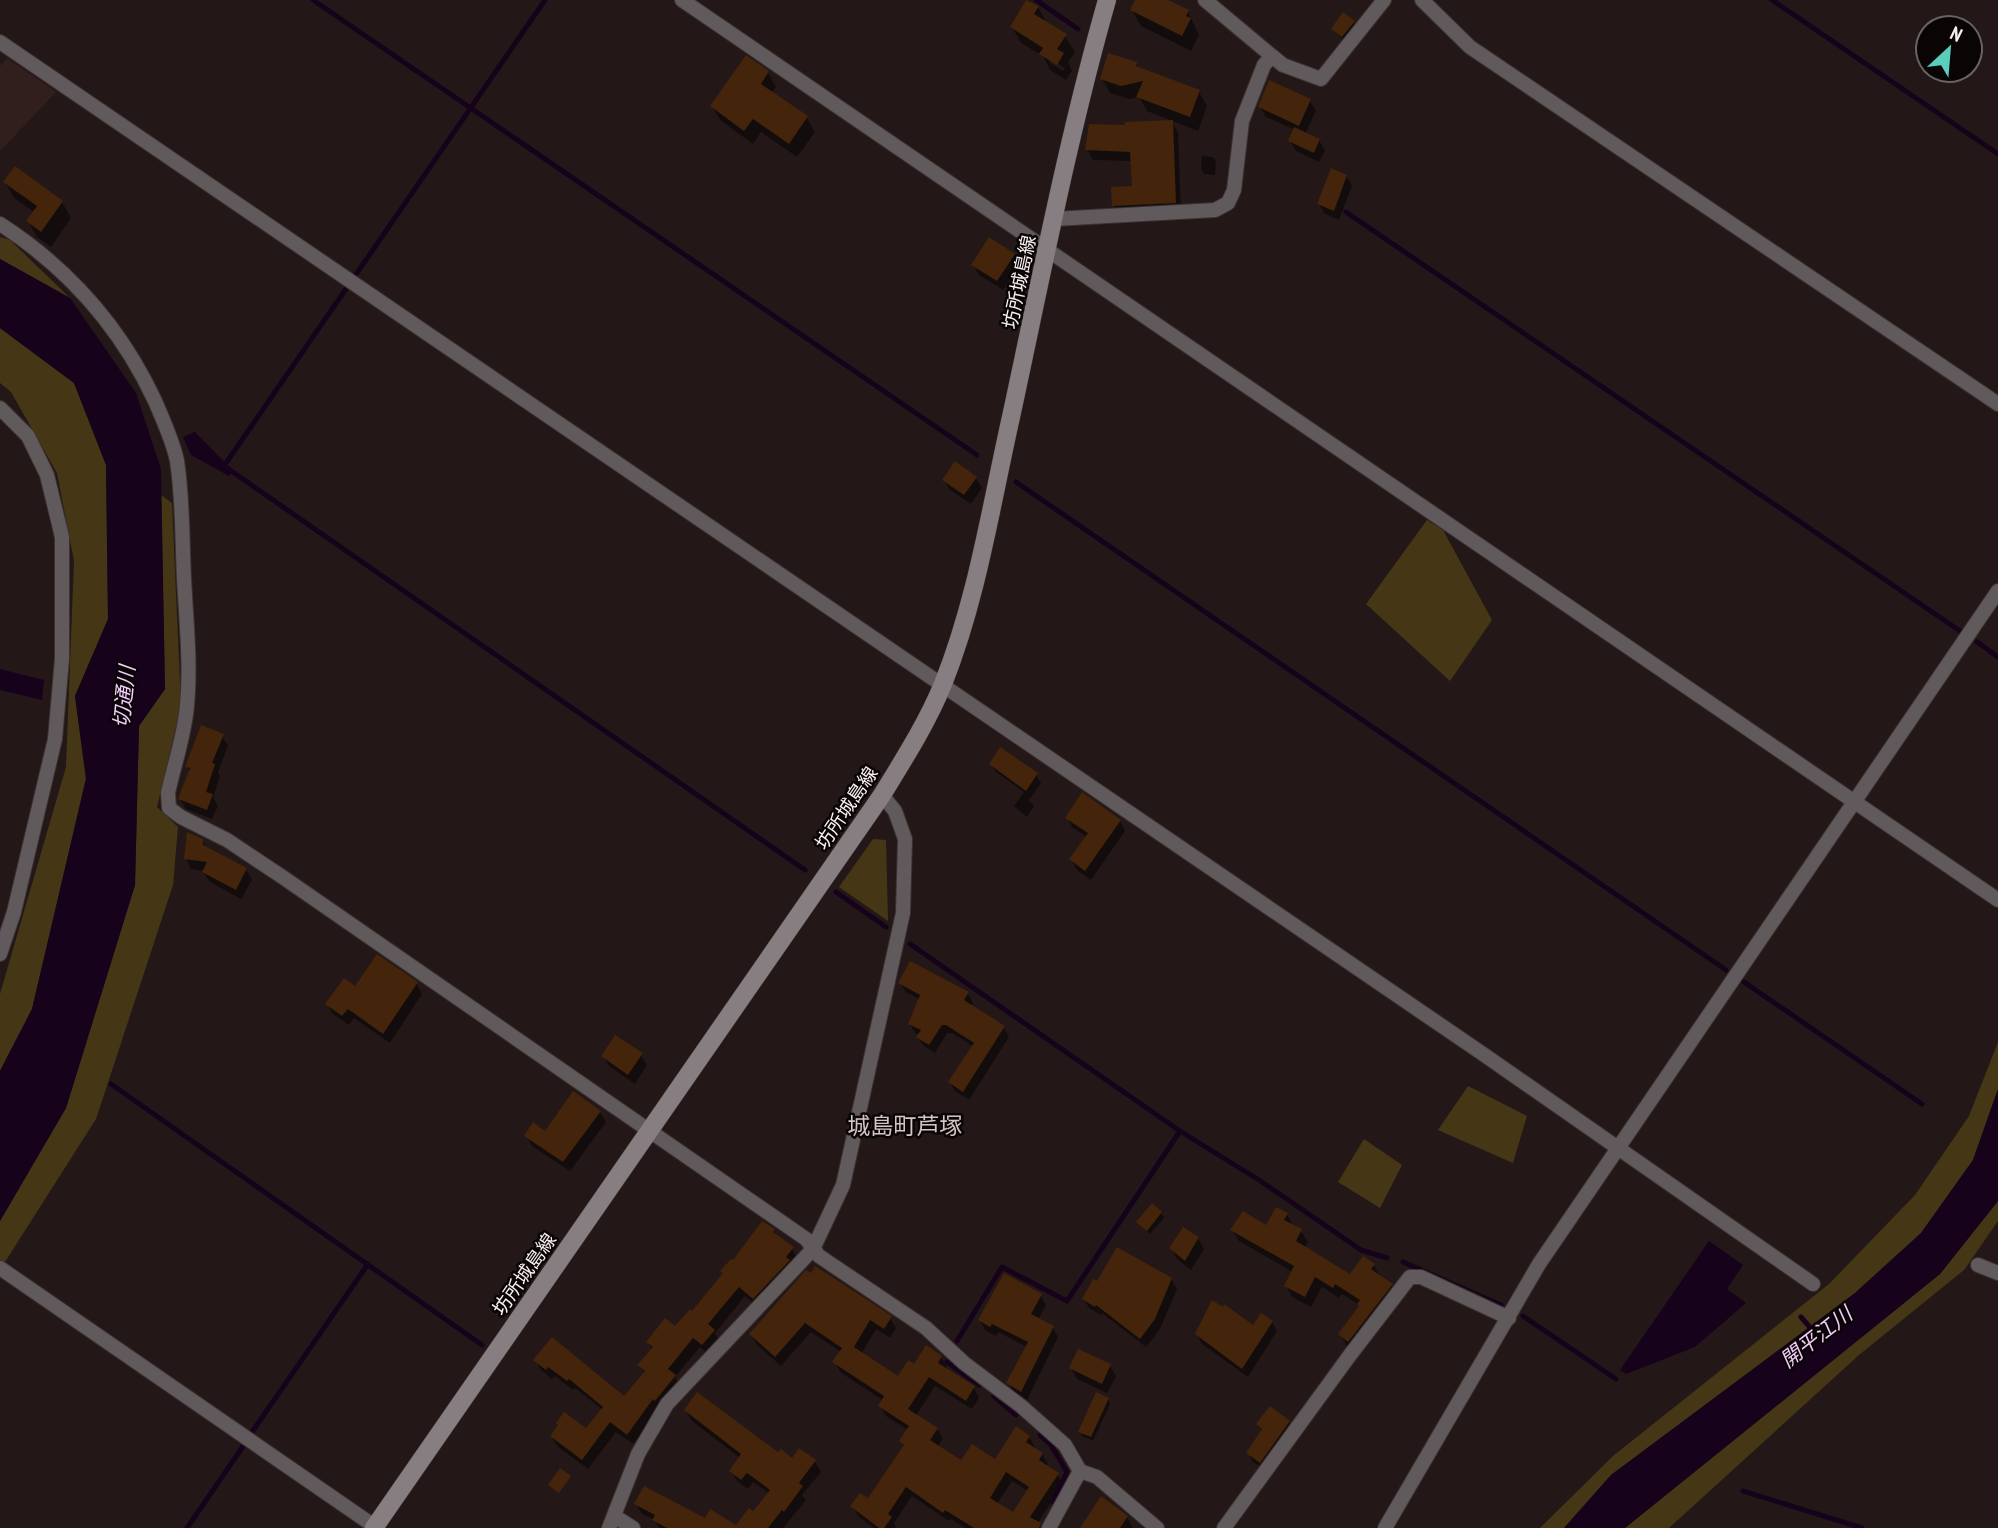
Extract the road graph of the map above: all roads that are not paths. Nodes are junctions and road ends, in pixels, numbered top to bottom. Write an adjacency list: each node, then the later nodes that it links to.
1 (682, 0): 10 (street)
2 (1107, 0): 8 (main road, 坊所城島線)
3 (1205, 0): 7 (street)
4 (1384, 0): 7 (street)
5 (1422, 0): 11 (street)
6 (0, 42): 14 (street)
7 (1272, 56): 8 (street)
8 (1054, 219): 10 (main road, 坊所城島線)
9 (0, 224): 19 (street)
10 (1047, 251): 14 (main road, 坊所城島線); 16 (street)
11 (1998, 404)
12 (0, 408): 18 (street)
13 (1998, 591): 16 (street)
14 (943, 684): 15 (main road, 坊所城島線); 20 (street)
15 (882, 795): 19 (main road, 坊所城島線); 21 (street)
16 (1855, 801): 17 (street); 20 (street)
17 (1998, 900)
18 (0, 954)
19 (649, 1130): 21 (street); 29 (main road, 坊所城島線)
20 (1619, 1147): 25 (street); 26 (street)
21 (813, 1249): 27 (street); 28 (street)
22 (1978, 1265): 24 (street)
23 (0, 1268): 29 (street)
24 (1998, 1273)
25 (1813, 1284)
26 (1509, 1318): 33 (street); 34 (street)
27 (1080, 1471): 31 (street); 32 (street)
28 (611, 1522): 30 (street)
29 (376, 1528)
30 (633, 1528)
31 (1049, 1528)
32 (1157, 1528)
33 (1224, 1528)
34 (1385, 1528)

